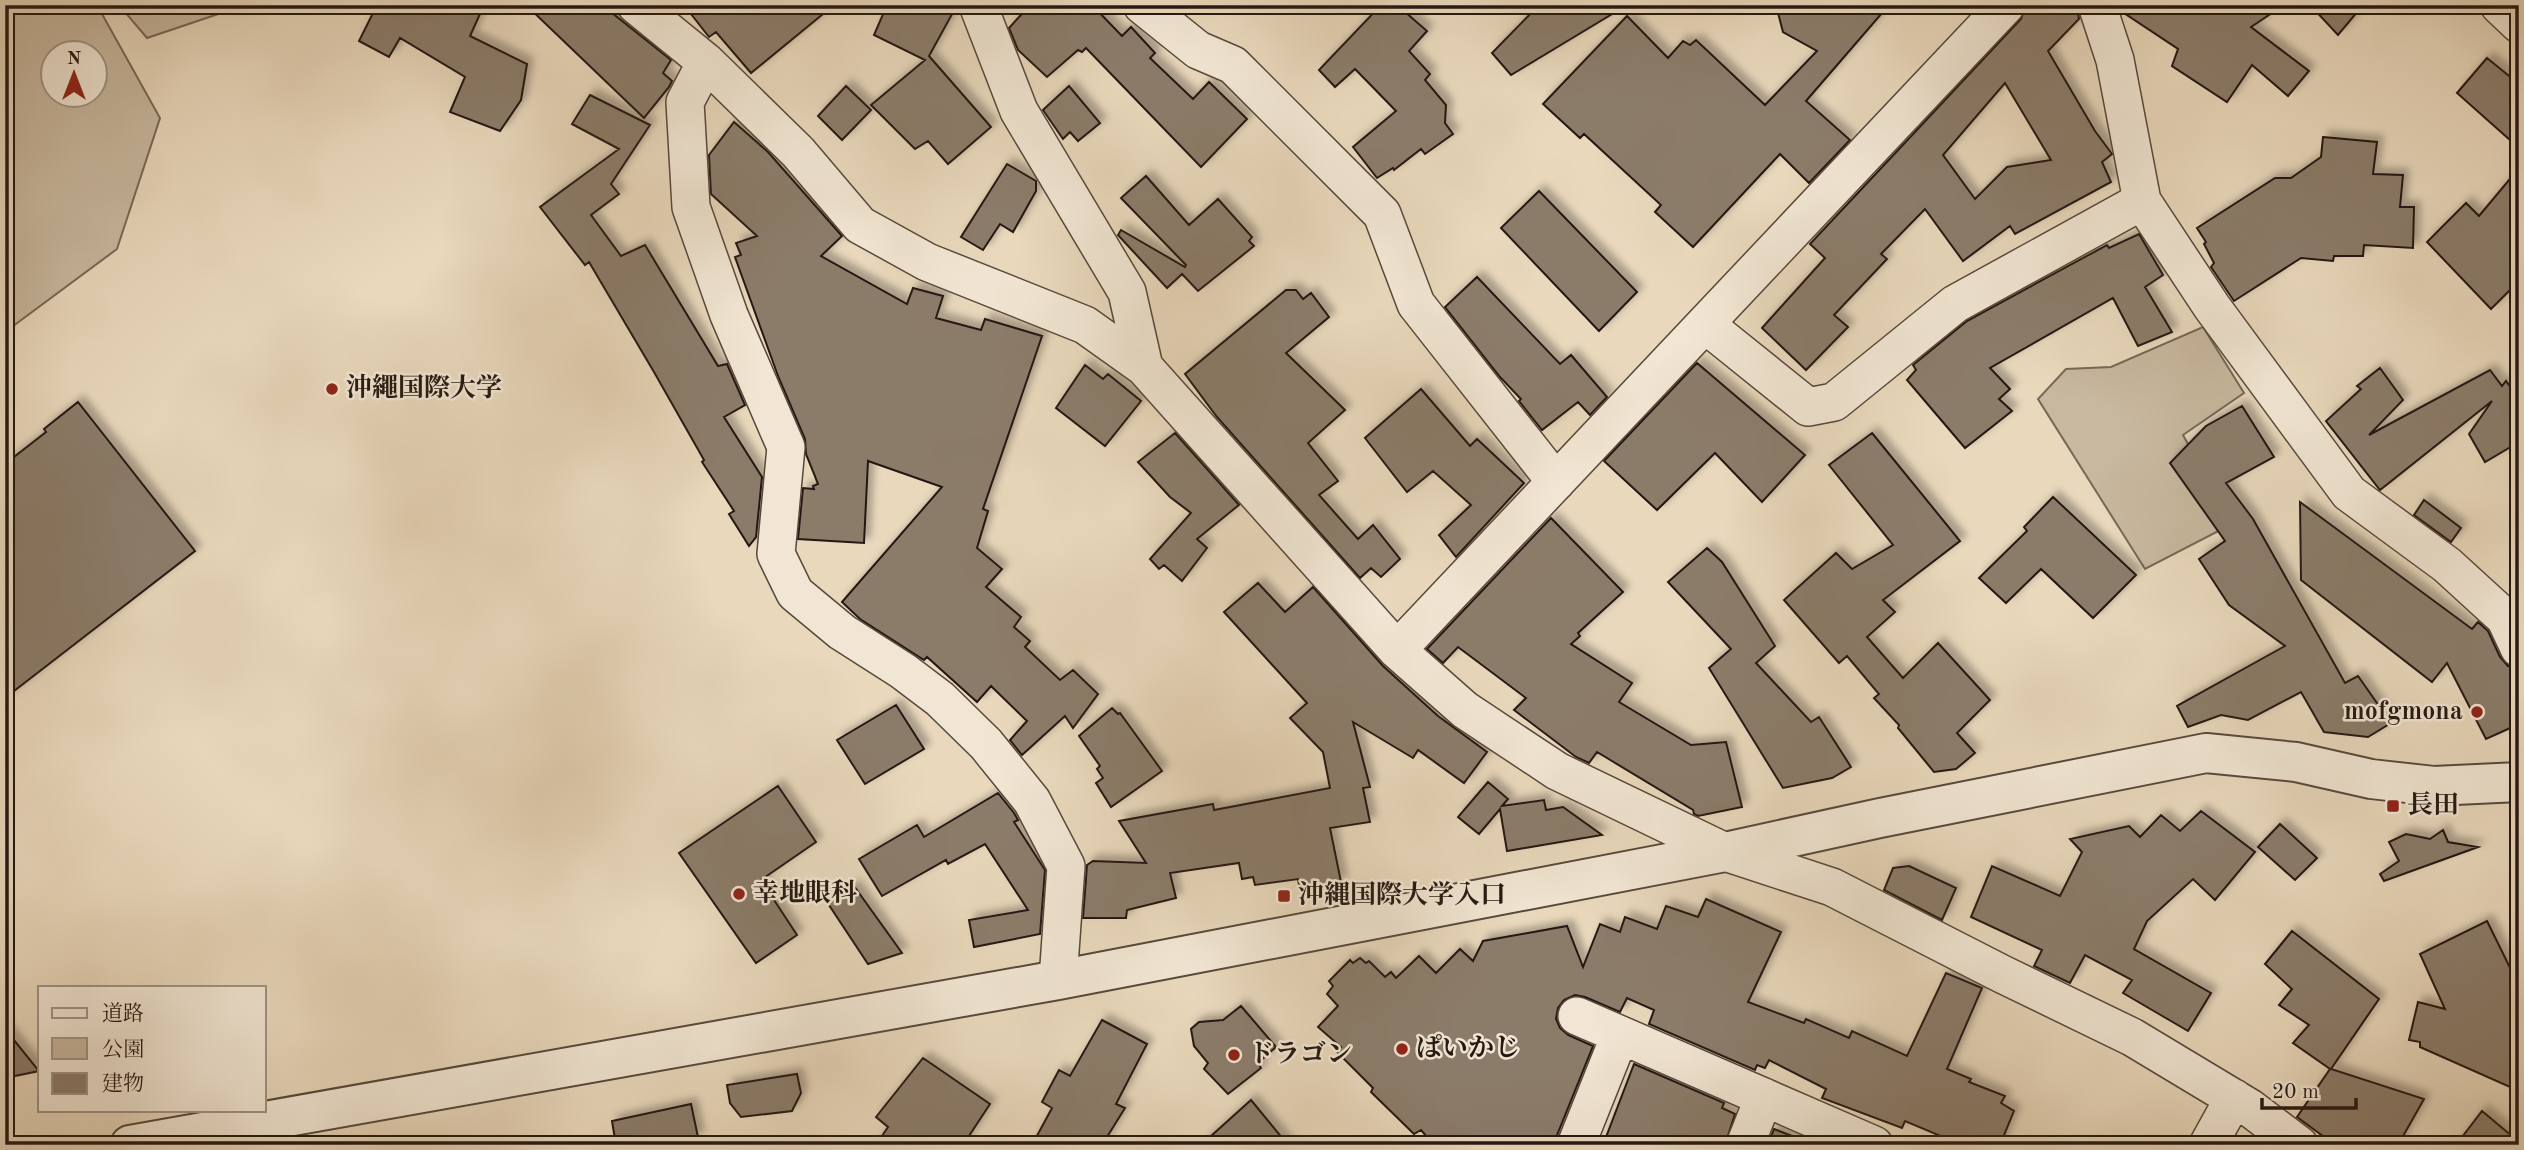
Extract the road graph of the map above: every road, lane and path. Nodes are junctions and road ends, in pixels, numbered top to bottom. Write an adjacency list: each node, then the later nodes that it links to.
1 (636, 5): 8 (street)
2 (978, 5): 11 (street)
3 (1142, 5): 12 (street)
4 (2006, 5): 10 (street)
5 (2098, 5): 9 (street)
6 (2499, 5): 7 (street)
7 (2519, 24)
8 (706, 62): 11 (street); 17 (street)
9 (2142, 201): 10 (street); 13 (street)
10 (1706, 326): 12 (street)
11 (1144, 367): 14 (street)
12 (1556, 482): 14 (street)
13 (2519, 648)
14 (1397, 650): 16 (street)
15 (2519, 782): 16 (street)
16 (1725, 852): 17 (street); 21 (street)
17 (1058, 980): 22 (street)
18 (1577, 1016): 19 (street)
19 (1619, 1035): 20 (street); 24 (street)
20 (1764, 1097): 25 (street); 26 (street)
21 (2234, 1098): 27 (street); 28 (street)
22 (244, 1133): 23 (street)
23 (130, 1145)
24 (1576, 1145)
25 (1745, 1145)
26 (1874, 1145)
27 (2208, 1145)
28 (2299, 1145)

